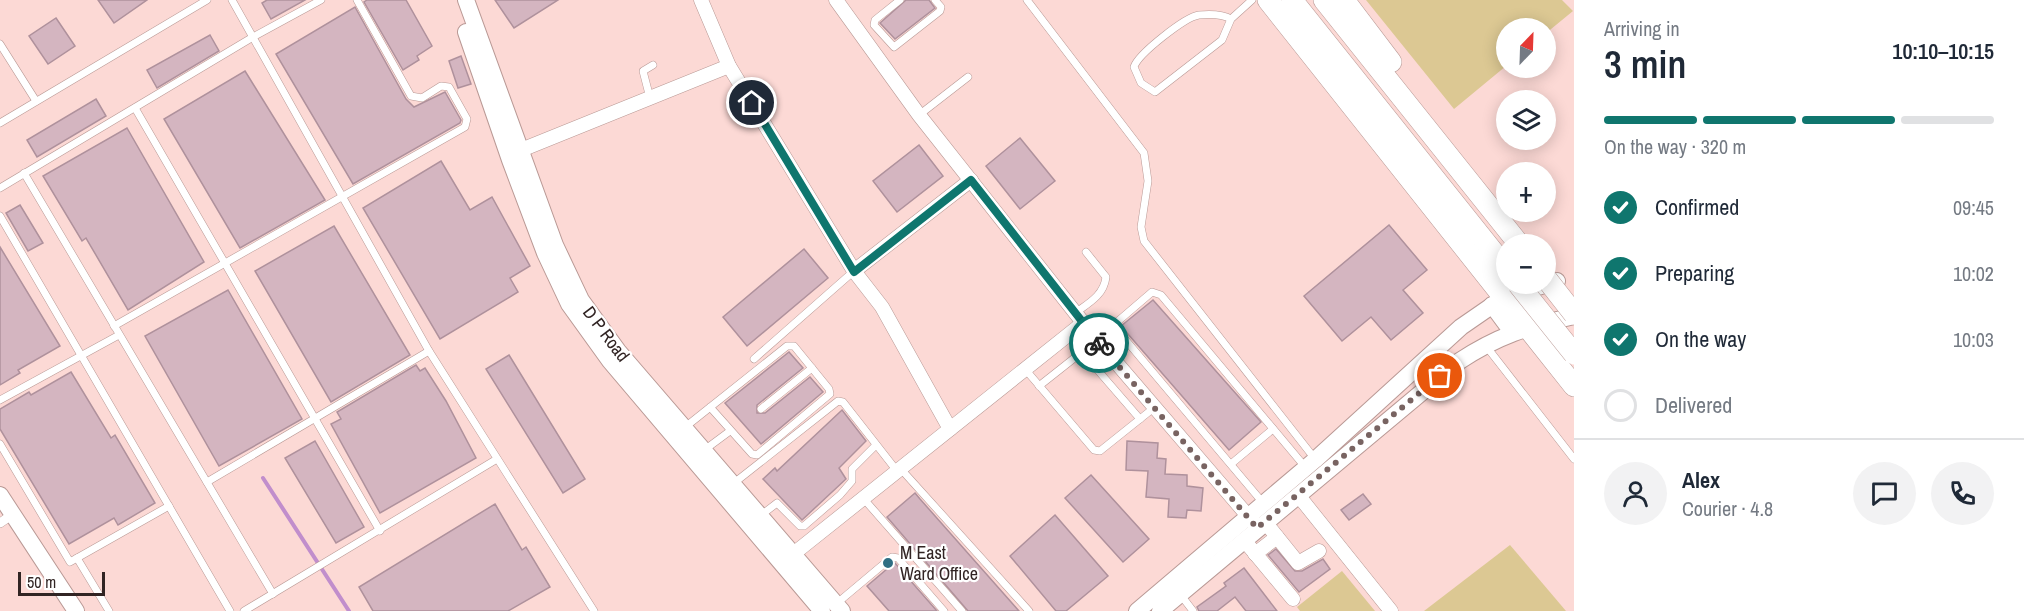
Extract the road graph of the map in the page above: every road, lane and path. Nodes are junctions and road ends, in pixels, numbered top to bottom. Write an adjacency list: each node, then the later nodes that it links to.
1 (207, 0): 26 (lane)
2 (232, 0): 19 (lane)
3 (321, 0): 19 (lane)
4 (357, 0): 35 (lane)
5 (455, 0): 28 (street, D P Road)
6 (466, 0): 28 (street, D P Road)
7 (701, 0): 23 (street)
8 (836, 0): 21 (street)
9 (900, 0): 18 (lane)
10 (935, 0): 18 (lane)
11 (1027, 0): 82 (lane)
12 (1252, 0): 17 (lane)
13 (1268, 0): 46 (highway)
14 (1292, 0): 40 (highway)
15 (1324, 0): 37 (highway)
16 (1350, 2): 38 (highway)
17 (1231, 19): 17 (lane)
18 (881, 36): 21 (lane)
19 (253, 37): 27 (lane); 35 (lane)
20 (0, 44): 26 (lane)
21 (869, 45): 29 (street)
22 (653, 65): 25 (lane)
23 (729, 66): 25 (street); 42 (street)
24 (968, 77): 29 (lane)
25 (650, 98): 31 (street)
26 (36, 101): 30 (lane)
27 (135, 108): 32 (lane); 41 (lane)
28 (501, 115): 31 (street, D P Road); 44 (street, D P Road)
29 (920, 115): 33 (street)
30 (0, 123)
31 (520, 150): 44 (street, D P Road)
32 (24, 173): 34 (lane); 51 (lane)
33 (971, 180): 42 (street); 49 (street)
34 (0, 188)
35 (342, 196): 41 (lane); 56 (lane)
36 (0, 216): 59 (lane)
37 (1511, 234)
38 (1522, 234)
39 (1086, 252): 49 (lane)
40 (1496, 255)
41 (224, 263): 51 (lane); 70 (lane)
42 (854, 272): 60 (lane); 73 (street)
43 (1556, 283): 47 (highway)
44 (567, 286): 61 (street, D P Road)
45 (1556, 286): 48 (highway, bridge)
46 (1504, 296): 52 (highway); 58 (highway, bridge); 82 (street)
47 (1574, 303)
48 (1574, 315): 52 (street)
49 (1079, 318): 54 (street); 63 (street)
50 (1113, 325): 54 (lane); 74 (lane); 81 (lane)
51 (114, 326): 53 (lane)
52 (1519, 329): 55 (street); 65 (highway)
53 (119, 335): 59 (lane); 84 (lane)
54 (1096, 339): 57 (lane); 68 (street)
55 (1485, 344): 80 (lane); 88 (street)
56 (429, 351): 70 (lane); 79 (lane)
57 (1082, 352): 64 (lane); 71 (lane)
58 (1574, 354)
59 (81, 356): 66 (lane); 91 (lane)
60 (754, 359)
61 (620, 363): 72 (street, D P Road); 102 (street, D P Road)
62 (812, 368): 67 (lane); 69 (lane); 75 (lane)
63 (1025, 369): 64 (lane); 73 (street)
64 (1039, 386): 71 (lane)
65 (1574, 386)
66 (0, 400)
67 (710, 407): 72 (lane); 75 (lane)
68 (1155, 407): 71 (lane); 95 (street)
69 (761, 409)
70 (314, 418): 84 (lane); 96 (lane)
71 (1140, 419)
72 (684, 428): 78 (street, D P Road)
73 (950, 429): 83 (street)
74 (1273, 429): 81 (lane); 82 (lane)
75 (730, 431): 78 (lane)
76 (0, 444): 101 (lane)
77 (876, 445): 83 (lane); 85 (lane); 87 (lane)
78 (703, 451): 85 (street, D P Road)
79 (497, 459): 96 (lane); 112 (lane)
80 (1574, 459)
81 (1231, 464): 90 (lane)
82 (1310, 464): 90 (street)
83 (898, 470): 89 (street); 115 (lane)
84 (207, 482): 103 (lane)
85 (732, 484): 93 (street, D P Road)
86 (0, 495): 94 (street)
87 (840, 495): 92 (lane); 93 (lane)
88 (1298, 495): 95 (street); 119 (street)
89 (863, 498): 92 (street); 114 (lane)
90 (1264, 504): 95 (street)
91 (169, 506): 101 (lane); 110 (lane)
92 (850, 508): 102 (street)
93 (759, 516): 102 (street, D P Road)
94 (4, 518): 106 (street)
95 (1257, 522): 97 (street); 98 (street); 116 (street)
96 (380, 531): 103 (lane)
97 (1277, 537): 99 (street); 100 (street)
98 (1244, 540): 100 (street); 104 (street)
99 (1319, 551)
100 (1255, 554): 105 (street)
101 (77, 558): 109 (lane)
102 (786, 559): 107 (street, D P Road)
103 (273, 594): 111 (lane)
104 (1179, 594): 117 (street); 118 (lane)
105 (1293, 599)
106 (62, 602): 108 (street)
107 (833, 609): 113 (lane)
108 (76, 611)
109 (109, 611)
110 (230, 611)
111 (244, 611)
112 (594, 611)
113 (944, 611)
114 (962, 611)
115 (1029, 611)
116 (1137, 611)
117 (1160, 611)
118 (1193, 611)
119 (1392, 611)

